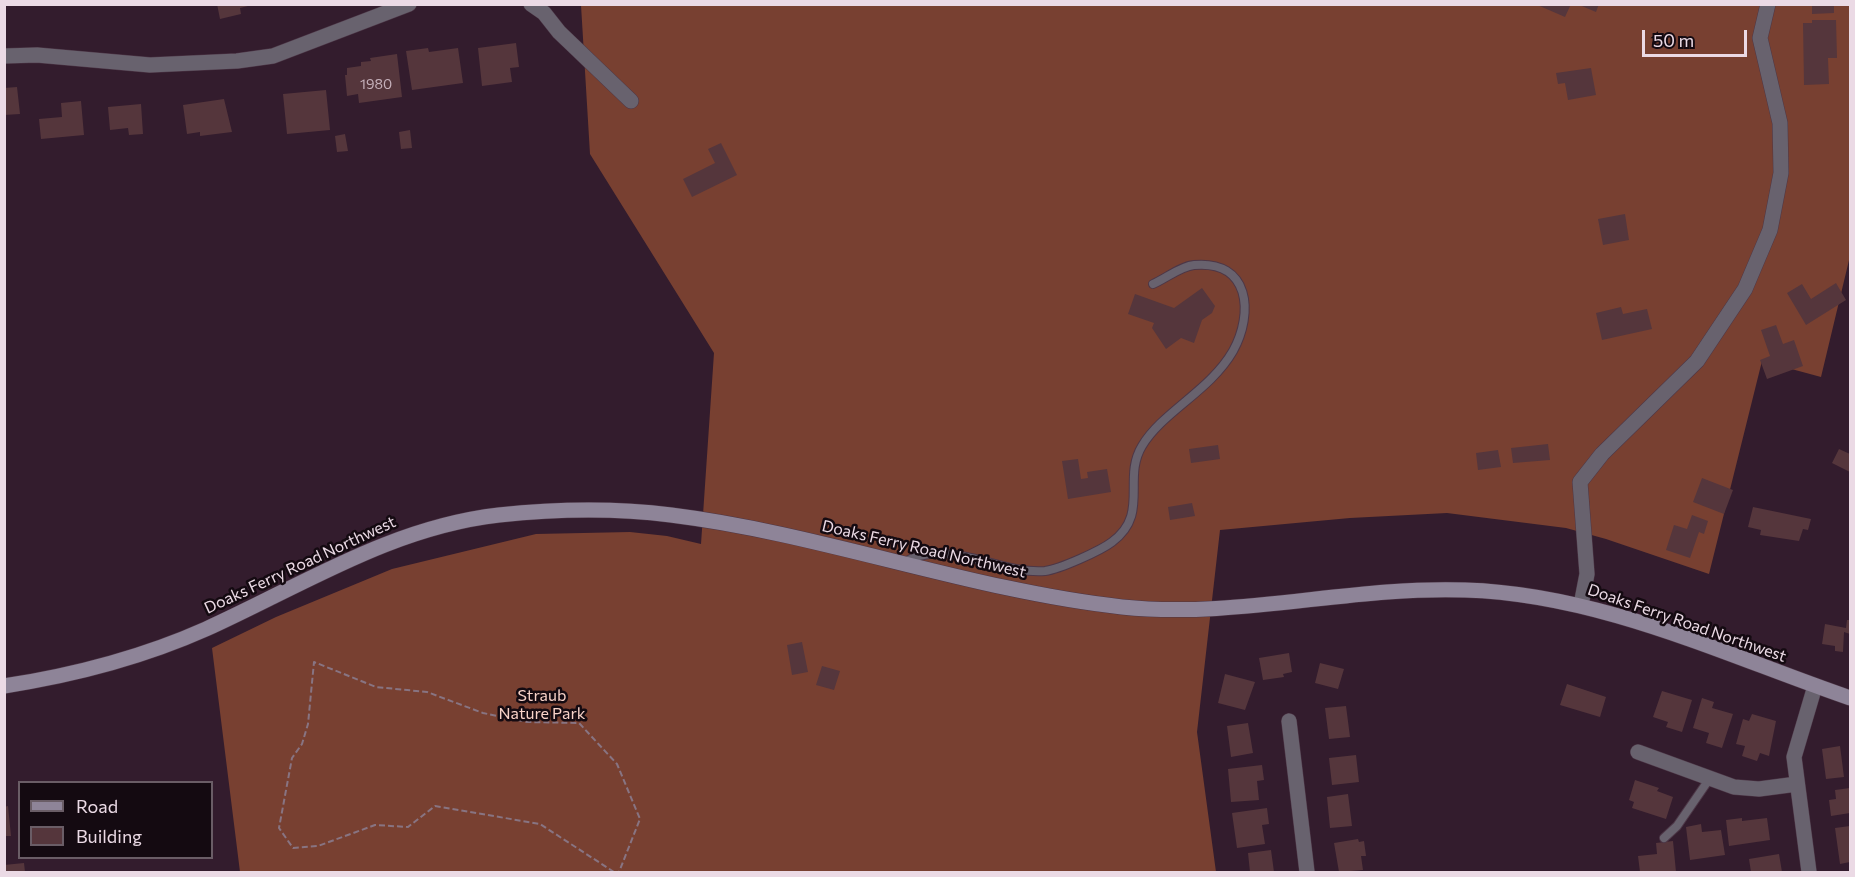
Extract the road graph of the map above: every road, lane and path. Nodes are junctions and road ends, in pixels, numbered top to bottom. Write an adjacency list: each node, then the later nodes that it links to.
1 (409, 4): 4 (street)
2 (531, 4): 5 (street)
3 (1768, 4): 8 (street)
4 (4, 56)
5 (631, 101)
6 (1153, 284): 7 (lane)
7 (903, 563): 8 (main road, Doaks Ferry Road Northwest); 9 (main road, Doaks Ferry Road Northwest)
8 (1581, 605): 10 (main road, Doaks Ferry Road Northwest)
9 (4, 686)
10 (1815, 686): 11 (main road, Doaks Ferry Road Northwest); 15 (street)
11 (1851, 698)
12 (1289, 721): 19 (street)
13 (1638, 752): 14 (street)
14 (1710, 778): 15 (street); 16 (lane)
15 (1797, 784): 20 (street)
16 (1664, 838)
17 (614, 873): 18 (path)
18 (619, 873)
19 (1307, 873)
20 (1809, 873)

